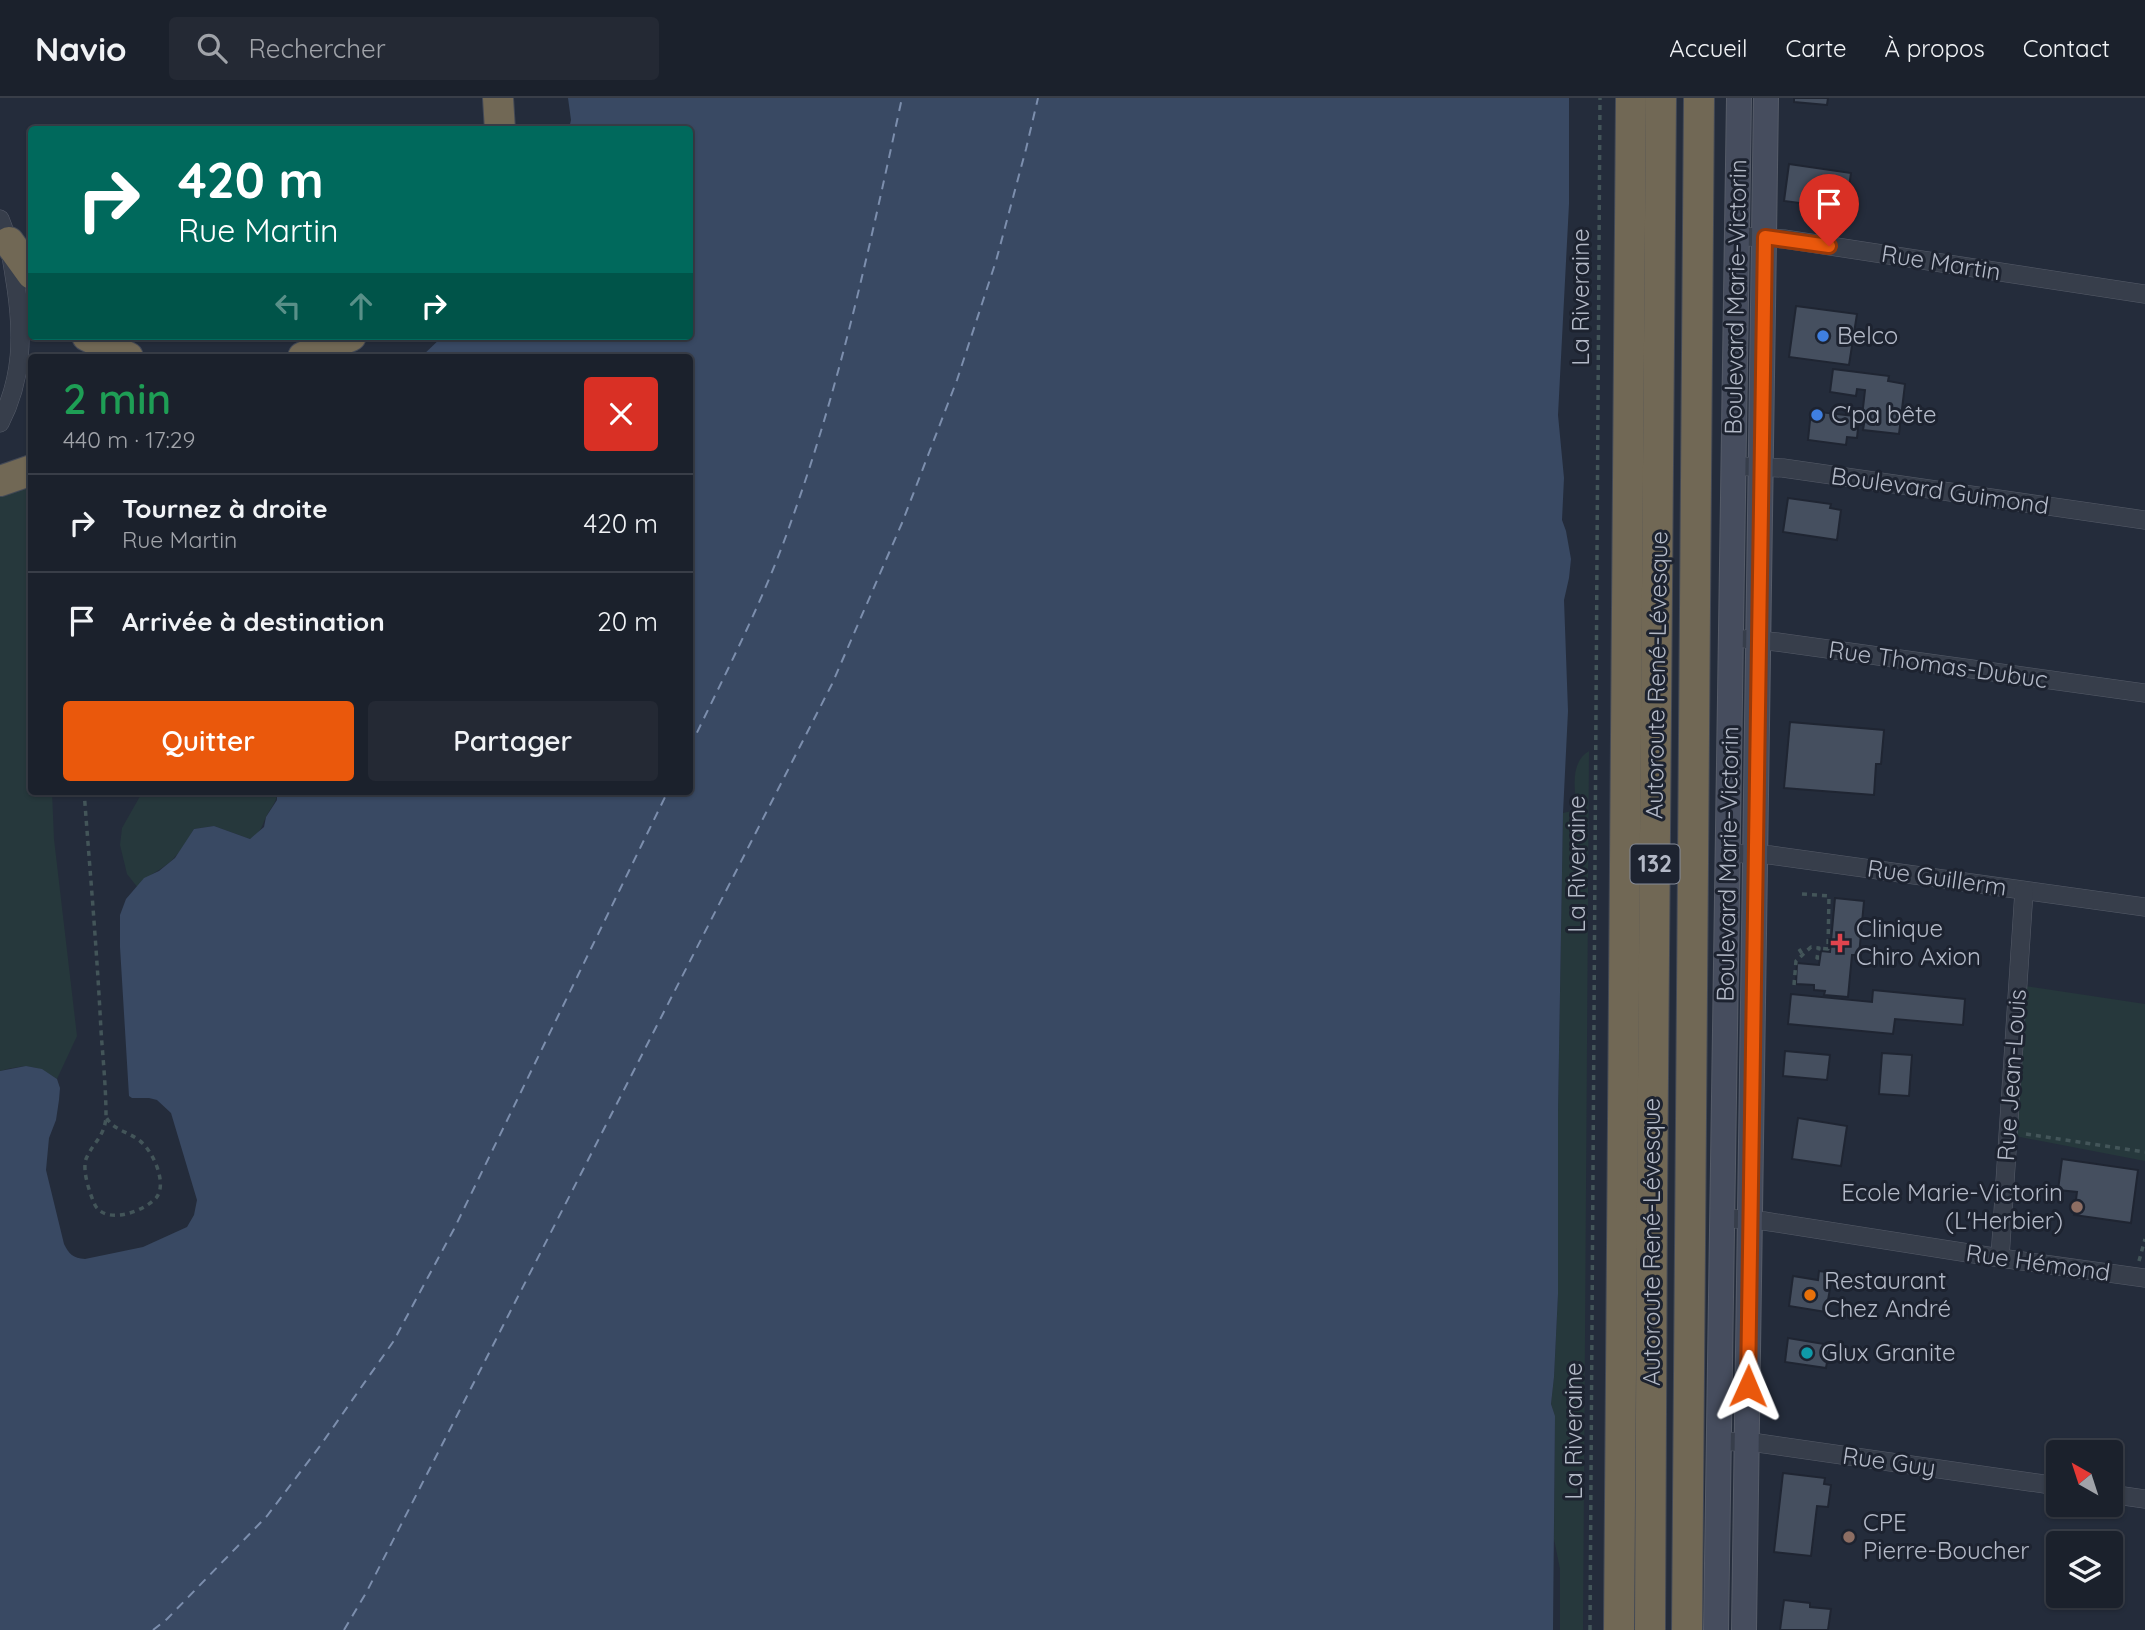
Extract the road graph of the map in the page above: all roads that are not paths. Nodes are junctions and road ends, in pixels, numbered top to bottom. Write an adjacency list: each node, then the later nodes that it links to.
1 (498, 98): 8 (highway)
2 (1631, 98): 40 (highway, Autoroute René-Lévesque)
3 (1661, 98): 41 (highway, Autoroute René-Lévesque / 132)
4 (1682, 98): 42 (highway)
5 (1699, 98): 43 (highway)
6 (1739, 98): 10 (street, Boulevard Marie-Victorin)
7 (1766, 98): 11 (street, Boulevard Marie-Victorin)
8 (500, 126)
9 (5, 230): 12 (highway); 18 (street)
10 (1737, 236): 11 (street, Rue Martin); 19 (street, Boulevard Marie-Victorin)
11 (1765, 237): 13 (street, Rue Martin); 20 (street, Boulevard Marie-Victorin)
12 (28, 267)
13 (2145, 294)
14 (95, 340): 16 (highway)
15 (342, 340): 17 (highway)
16 (122, 354)
17 (310, 354)
18 (0, 423)
19 (1734, 466): 20 (street, Boulevard Guimond); 24 (street, Boulevard Marie-Victorin)
20 (1760, 467): 23 (street, Boulevard Guimond); 25 (street, Boulevard Marie-Victorin)
21 (28, 471): 22 (highway)
22 (0, 481)
23 (2145, 520)
24 (1731, 639): 25 (street, Rue Thomas-Dubuc); 27 (street, Boulevard Marie-Victorin)
25 (1759, 640): 26 (street, Rue Thomas-Dubuc); 28 (street, Boulevard Marie-Victorin)
26 (2145, 693)
27 (1728, 853): 28 (street, Rue Guillerm); 31 (street, Boulevard Marie-Victorin)
28 (1755, 853): 29 (street, Rue Guillerm); 32 (street, Boulevard Marie-Victorin)
29 (2024, 891): 30 (street, Rue Guillerm); 33 (street, Rue Jean-Louis)
30 (2145, 908)
31 (1723, 1218): 32 (street, Rue Hémond); 35 (street, Boulevard Marie-Victorin)
32 (1751, 1220): 33 (street, Rue Hémond); 36 (street, Boulevard Marie-Victorin)
33 (2000, 1258): 34 (street, Rue Hémond)
34 (2145, 1278)
35 (1720, 1441): 36 (street, Rue Guy); 44 (street, Boulevard Marie-Victorin)
36 (1746, 1442): 37 (street, Rue Guy); 45 (street, Boulevard Marie-Victorin)
37 (2046, 1484)
38 (2123, 1496): 39 (street)
39 (2145, 1499)
40 (1619, 1630)
41 (1650, 1630)
42 (1670, 1630)
43 (1687, 1630)
44 (1716, 1630)
45 (1745, 1630)

